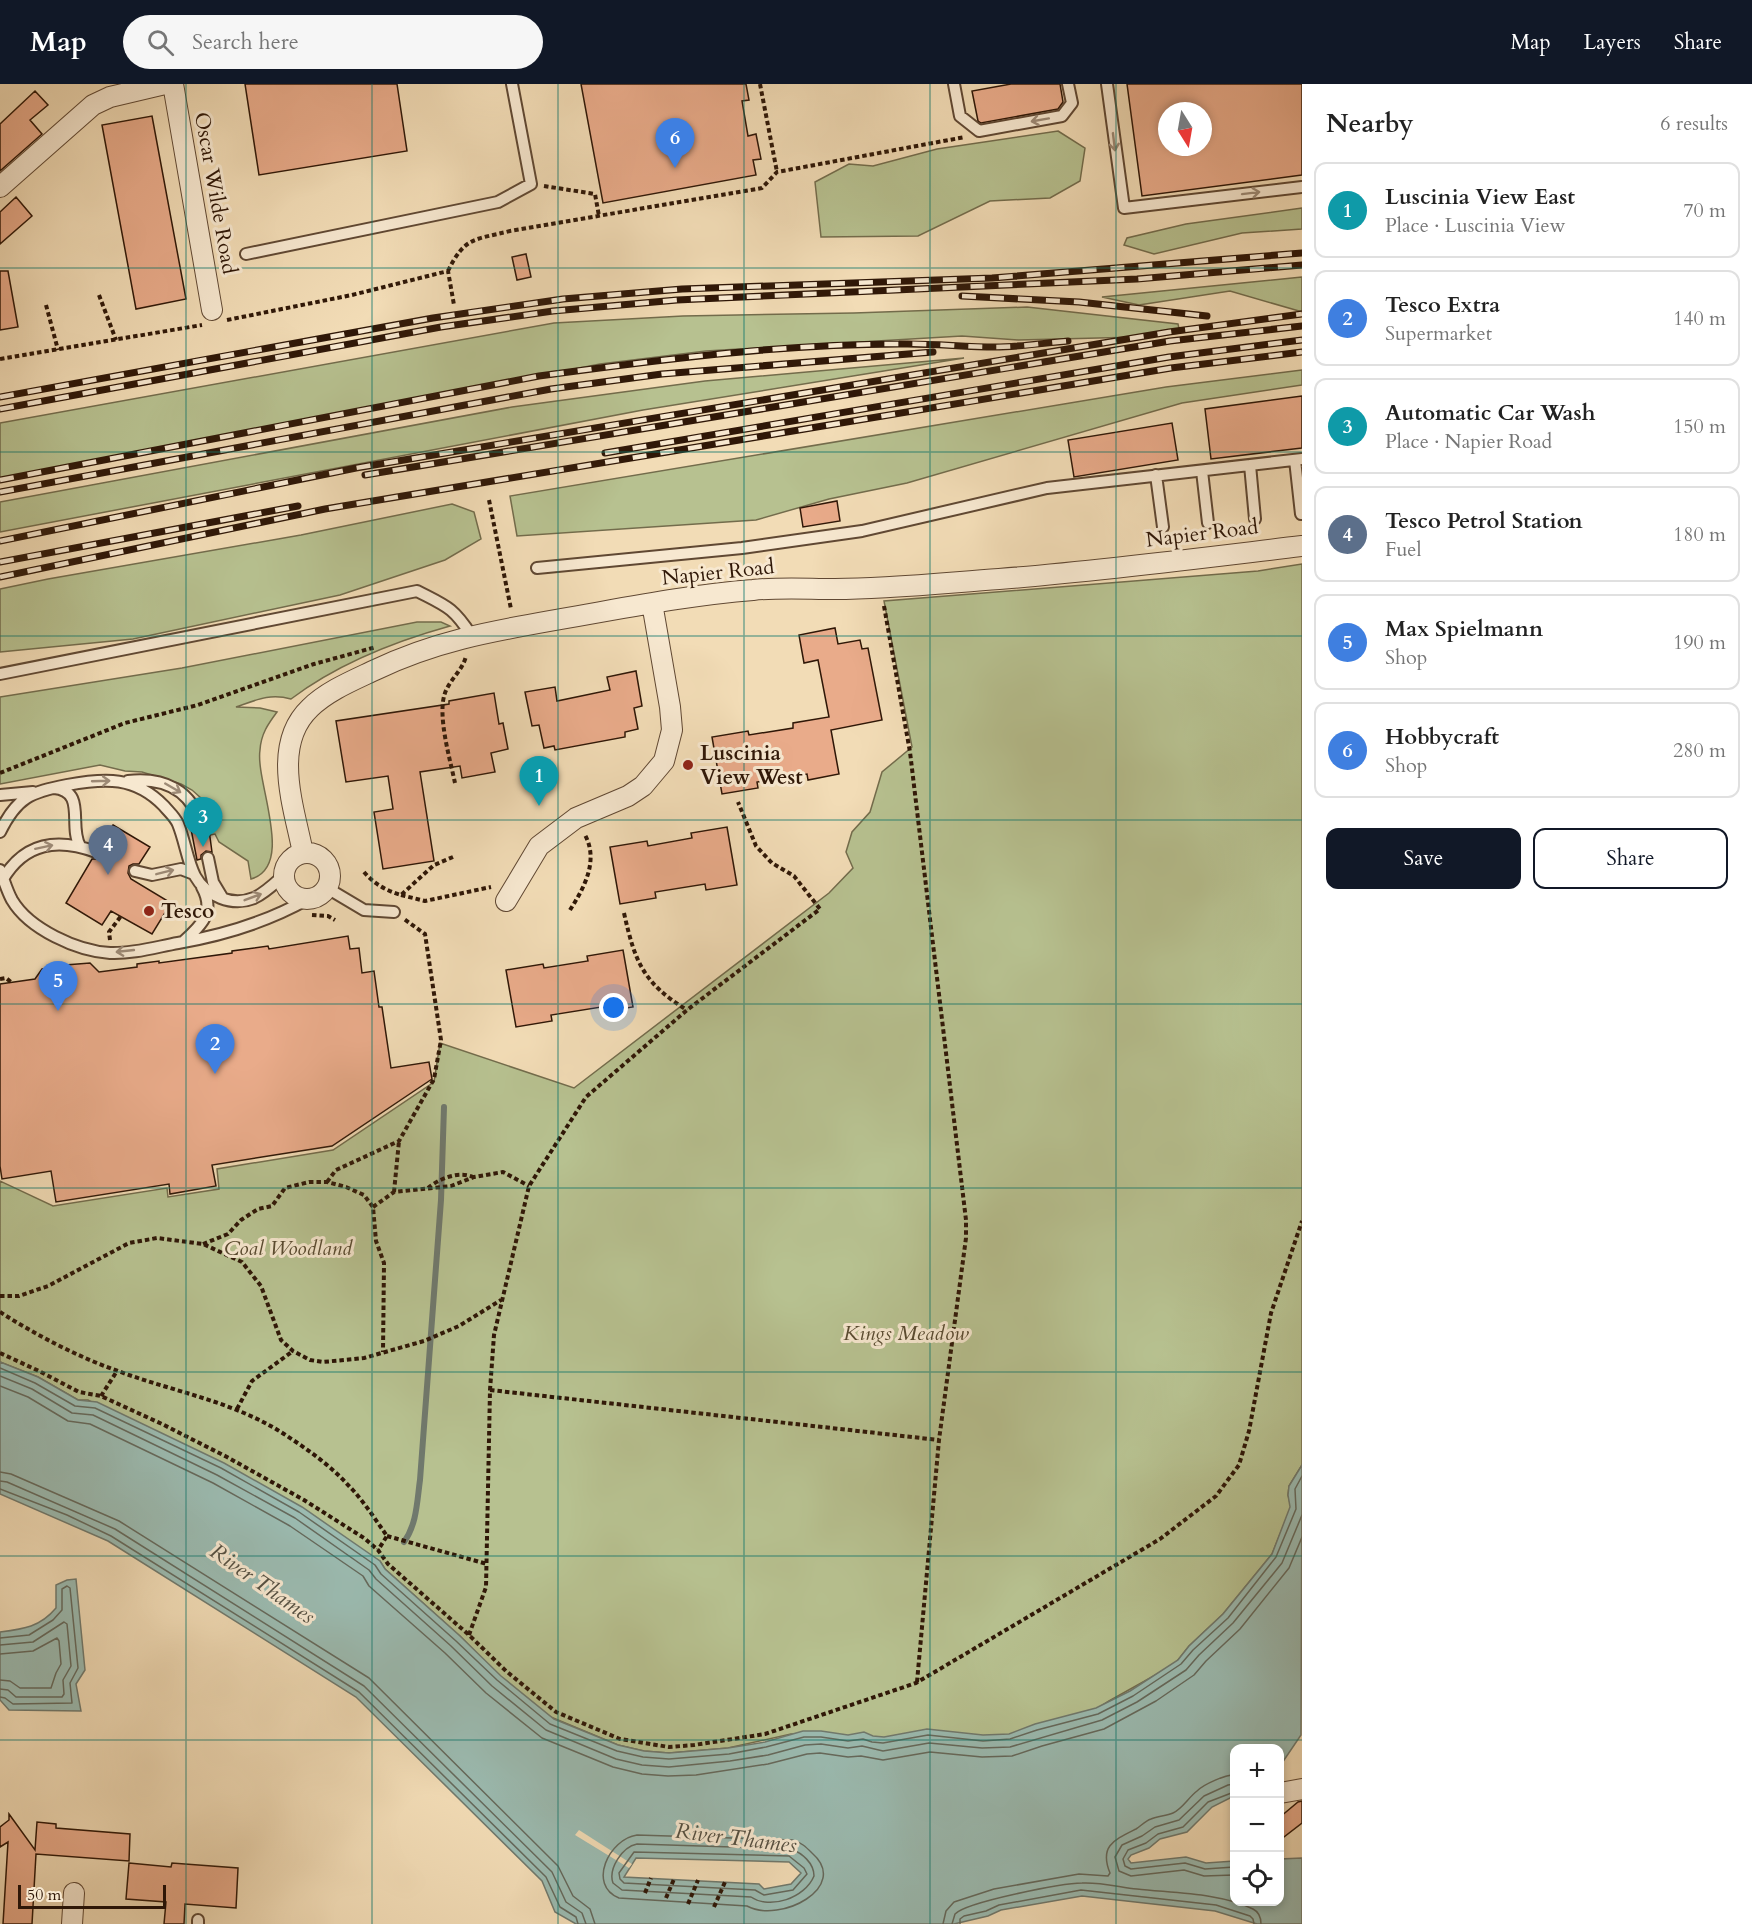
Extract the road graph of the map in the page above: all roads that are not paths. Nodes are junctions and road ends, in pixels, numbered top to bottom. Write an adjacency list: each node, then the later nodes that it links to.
1 (165, 84): 7 (street)
2 (173, 84): 10 (street, Oscar Wilde Road)
3 (512, 84): 9 (lane)
4 (954, 84): 5 (lane, one-way to 4)
5 (1068, 84)
6 (1107, 84): 8 (lane, one-way to 8)
7 (0, 187)
8 (1302, 187)
9 (246, 254)
10 (212, 319)
11 (1299, 460): 12 (lane); 15 (lane)
12 (1250, 465): 13 (lane); 16 (lane)
13 (1202, 471): 14 (lane); 17 (lane)
14 (1156, 476): 18 (lane); 20 (lane)
15 (1300, 514)
16 (1255, 519)
17 (1208, 523)
18 (1163, 527)
19 (1302, 546): 21 (street, Napier Road)
20 (537, 568)
21 (652, 603): 22 (street, Napier Road); 41 (street)
22 (471, 635): 23 (lane); 32 (street, Napier Road)
23 (0, 674)
24 (125, 782): 25 (lane, one-way to 24); 28 (lane, one-way to 28); 37 (lane)
25 (53, 788): 26 (lane); 30 (lane)
26 (33, 792): 27 (lane); 29 (lane)
27 (0, 795)
28 (202, 827)
29 (0, 832)
30 (80, 846): 31 (lane); 35 (lane, one-way to 30)
31 (96, 852)
32 (303, 853): 36 (street); 38 (street)
33 (208, 858): 40 (lane)
34 (135, 871): 37 (lane, one-way to 37)
35 (2, 875): 43 (lane, one-way to 35)
36 (283, 876): 39 (street); 40 (lane, one-way to 36)
37 (197, 879): 40 (lane); 43 (lane)
38 (327, 888): 39 (street); 42 (lane)
39 (308, 899): 43 (lane)
40 (224, 900)
41 (506, 901)
42 (394, 912)
43 (183, 942)
44 (1302, 1789): 45 (street)
45 (1284, 1792)
46 (74, 1893): 47 (street)
47 (72, 1924)

